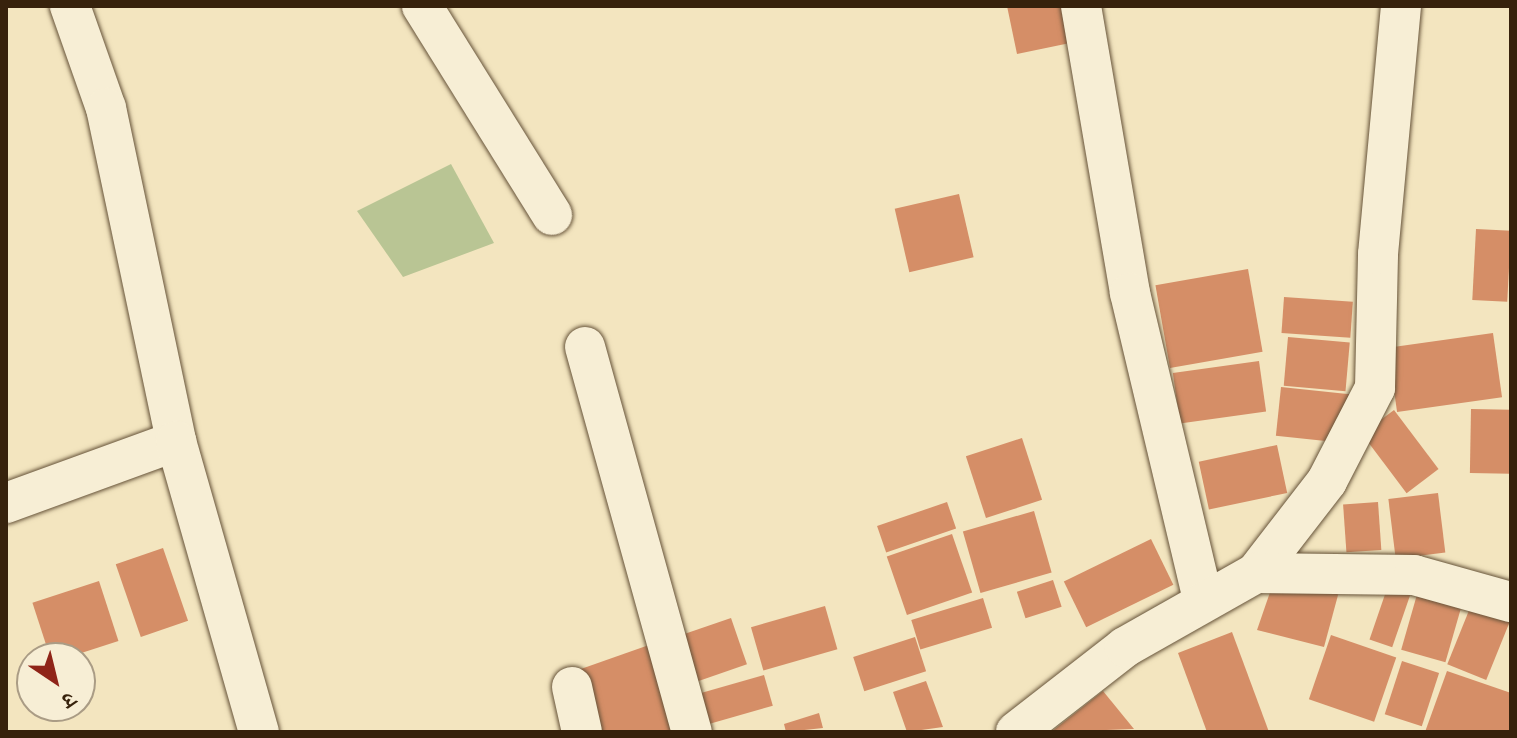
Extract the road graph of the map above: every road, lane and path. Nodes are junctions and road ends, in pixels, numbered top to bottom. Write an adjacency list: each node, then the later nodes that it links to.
1 (70, 6): 7 (street)
2 (422, 6): 5 (street)
3 (1081, 6): 10 (street)
4 (1401, 6): 9 (street)
5 (552, 215)
6 (585, 347): 15 (street)
7 (176, 441): 8 (street); 13 (street)
8 (6, 503)
9 (1256, 573): 10 (street); 11 (street)
10 (1203, 599): 16 (street)
11 (1511, 602)
12 (572, 687): 14 (street)
13 (259, 732)
14 (582, 732)
15 (692, 732)
16 (1016, 732)

